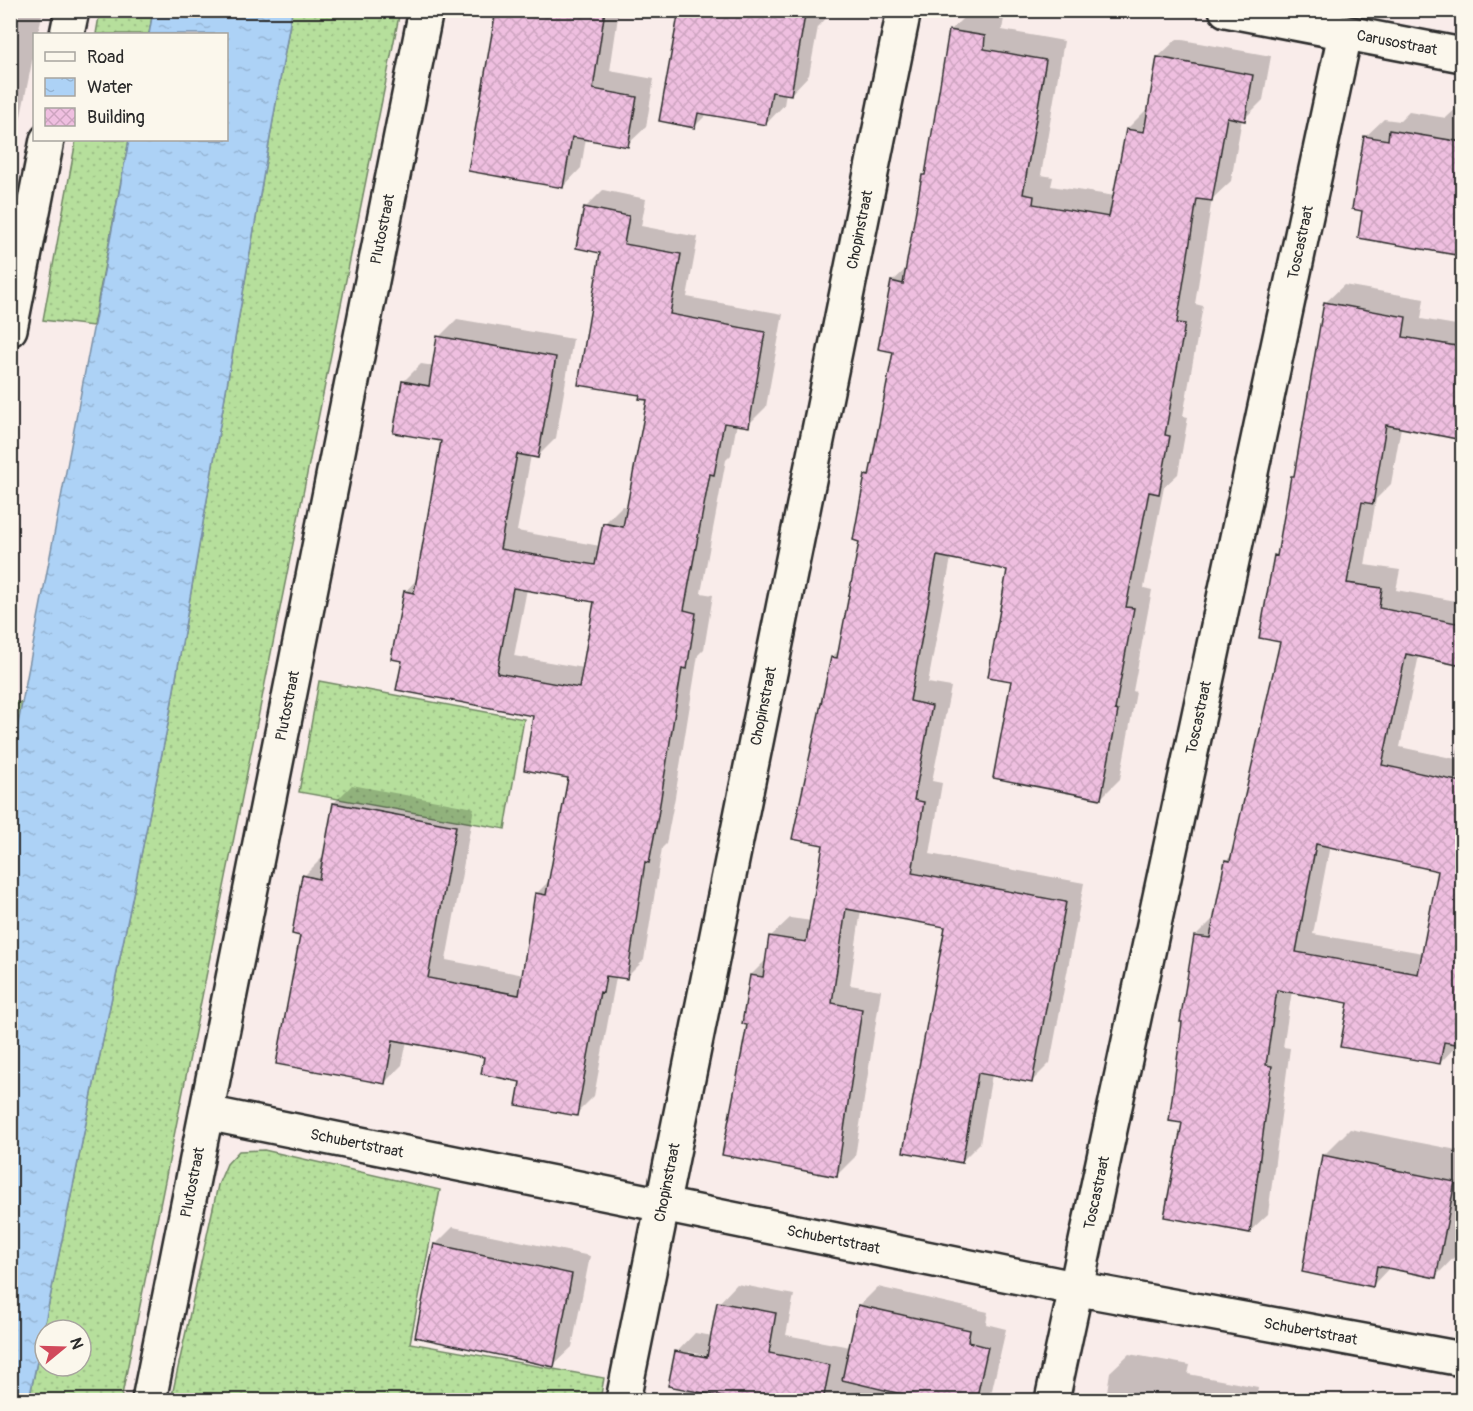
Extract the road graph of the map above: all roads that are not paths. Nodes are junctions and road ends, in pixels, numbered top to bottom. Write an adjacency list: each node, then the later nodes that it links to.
1 (72, 10): 5 (street)
2 (426, 10): 10 (street, Plutostraat)
3 (904, 10): 11 (street, Chopinstraat)
4 (1226, 10): 6 (street, Carusostraat)
5 (67, 33)
6 (1345, 34): 7 (street, Carusostraat); 12 (street, Toscastraat)
7 (1462, 55)
8 (47, 141): 9 (street)
9 (10, 329)
10 (207, 1113): 11 (street, Schubertstraat); 14 (street, Plutostraat)
11 (663, 1205): 12 (street, Schubertstraat); 15 (street, Chopinstraat)
12 (1074, 1288): 13 (street, Schubertstraat); 16 (street, Toscastraat)
13 (1462, 1359)
14 (149, 1401)
15 (623, 1401)
16 (1052, 1401)

